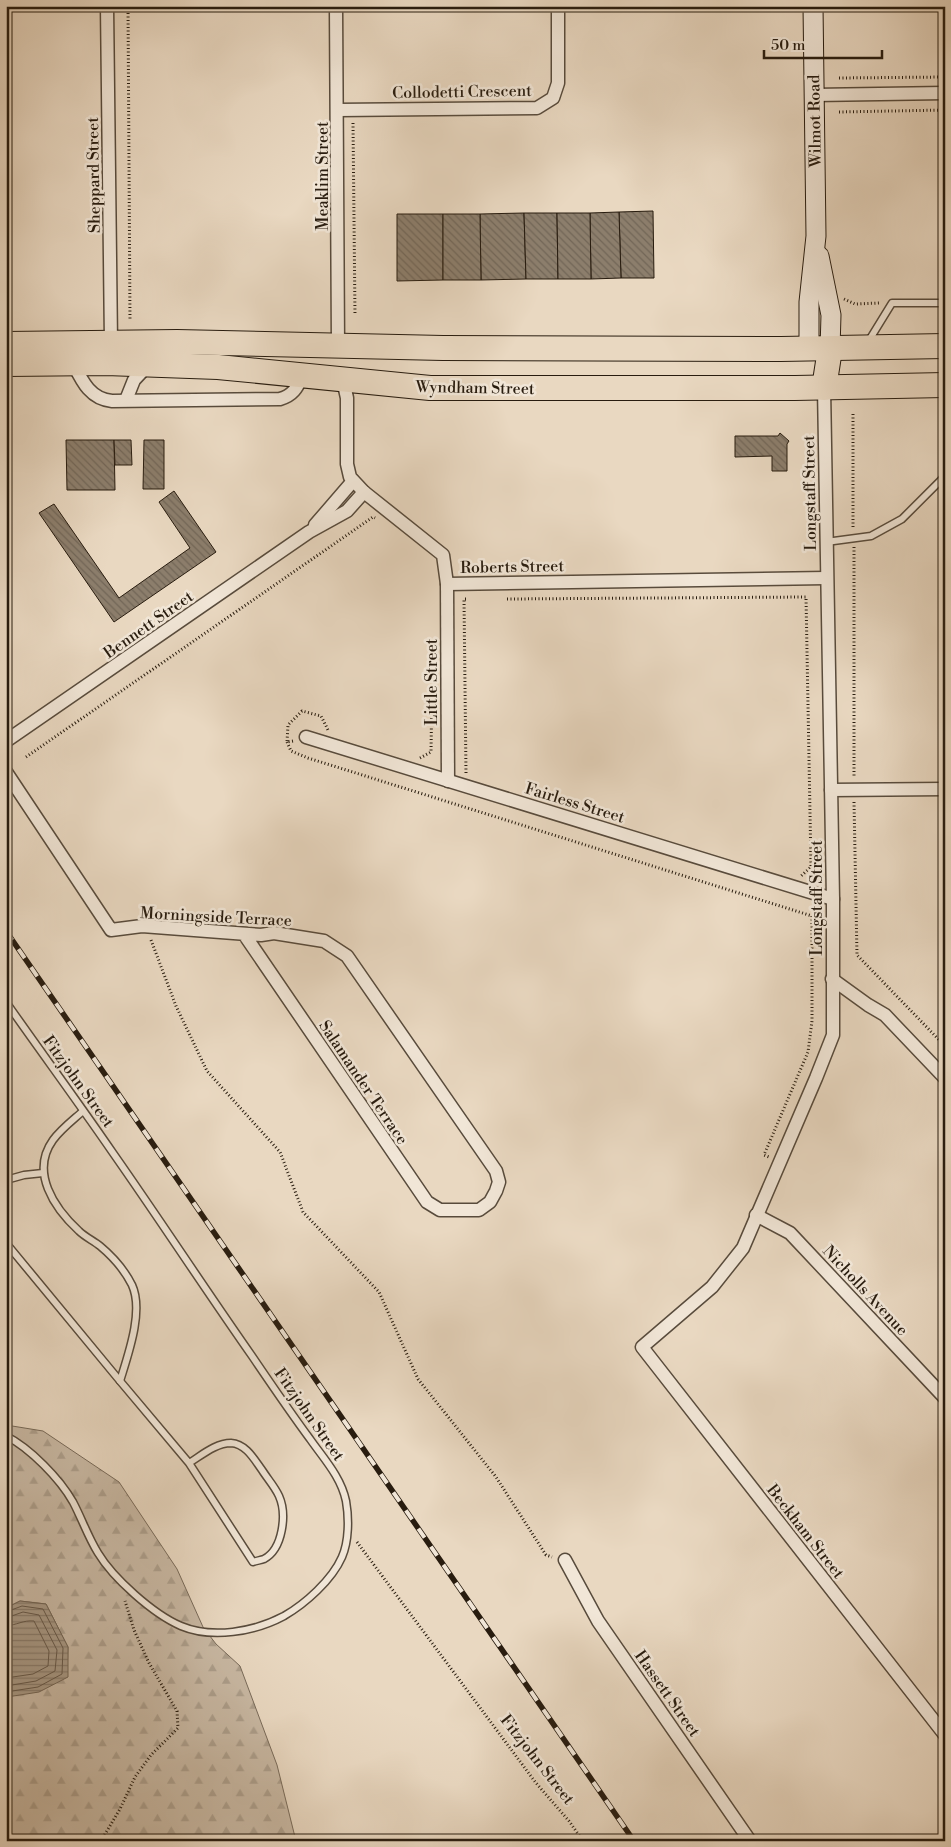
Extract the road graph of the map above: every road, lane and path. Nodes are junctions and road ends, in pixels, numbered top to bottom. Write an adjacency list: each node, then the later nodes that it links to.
1 (106, 6): 20 (street, Sheppard Street)
2 (128, 6): 19 (path)
3 (336, 6): 10 (street, Meaklim Street)
4 (558, 6): 11 (street, Collodetti Crescent)
5 (813, 6): 9 (street, Wilmot Road)
6 (945, 77): 7 (path)
7 (839, 78)
8 (945, 93): 9 (street)
9 (814, 95): 14 (street, Wilmot Road)
10 (338, 110): 11 (street, Collodetti Crescent); 22 (street, Meaklim Street)
11 (352, 110): 18 (path)
12 (945, 110): 13 (path)
13 (839, 112)
14 (816, 236): 15 (street, Wilmot Road); 25 (street, Wilmot Road)
15 (825, 283): 16 (path); 25 (street, Wilmot Road)
16 (892, 303): 17 (lane); 24 (lane)
17 (945, 303)
18 (355, 315)
19 (130, 321)
20 (111, 343): 21 (highway); 22 (highway)
21 (6, 344)
22 (338, 346): 25 (highway); 30 (highway)
23 (945, 346): 24 (highway)
24 (865, 347): 25 (highway)
25 (820, 349): 32 (highway)
26 (73, 363): 27 (highway, Wyndham Street); 28 (highway, Wyndham Street); 33 (street)
27 (6, 364)
28 (149, 364): 29 (highway, Wyndham Street); 33 (street)
29 (303, 375): 30 (highway, Wyndham Street); 33 (street)
30 (343, 380): 32 (highway, Wyndham Street); 36 (street)
31 (945, 386): 32 (highway, Wyndham Street)
32 (824, 388): 41 (street, Longstaff Street)
33 (126, 400)
34 (852, 414): 40 (path)
35 (945, 476): 40 (lane)
36 (353, 481): 37 (street, Roberts Street); 39 (street, Bennett Street)
37 (364, 492): 39 (street, Bennett Street); 43 (street, Roberts Street)
38 (381, 523): 51 (path)
39 (309, 532): 49 (street, Bennett Street)
40 (854, 539): 41 (lane); 58 (path)
41 (826, 542): 42 (street, Longstaff Street)
42 (826, 578): 43 (street, Roberts Street); 57 (street, Longstaff Street)
43 (446, 584): 54 (street, Little Street)
44 (474, 599): 53 (path)
45 (503, 599): 59 (path)
46 (432, 683): 54 (path)
47 (336, 732): 50 (path)
48 (306, 737): 50 (path); 54 (street, Fairless Street)
49 (6, 742)
50 (287, 742): 68 (path)
51 (26, 757)
52 (6, 772): 61 (street, Morningside Terrace)
53 (466, 773): 54 (path); 55 (path)
54 (448, 774): 60 (street, Fairless Street)
55 (475, 776)
56 (945, 789): 58 (street)
57 (831, 790): 58 (street); 60 (street, Longstaff Street)
58 (854, 790): 65 (path)
59 (801, 876)
60 (833, 899): 63 (street, Longstaff Street)
61 (142, 926): 62 (street, Morningside Terrace); 80 (path)
62 (244, 934): 71 (street, Salamander Terrace); 71 (street, Morningside Terrace)
63 (832, 979): 66 (street); 68 (street, Longstaff Street)
64 (6, 1002): 67 (lane, Fitzjohn Street)
65 (945, 1046)
66 (945, 1078)
67 (83, 1111): 69 (lane); 79 (lane, Fitzjohn Street)
68 (780, 1162): 72 (street, Longstaff Street)
69 (43, 1173): 70 (lane); 75 (lane)
70 (6, 1180)
71 (479, 1210)
72 (756, 1215): 74 (street, Longstaff Street); 76 (street, Nicholls Avenue)
73 (6, 1243): 75 (lane)
74 (642, 1346): 82 (street, Beckham Street)
75 (120, 1382): 78 (lane)
76 (945, 1398)
77 (6, 1436): 81 (lane)
78 (189, 1463): 78 (lane)
79 (347, 1528): 81 (lane); 84 (path, Fitzjohn Street)
80 (565, 1560): 85 (street, Hassett Street)
81 (117, 1578): 83 (path)
82 (945, 1735)
83 (101, 1841)
84 (583, 1841)
85 (750, 1841)

